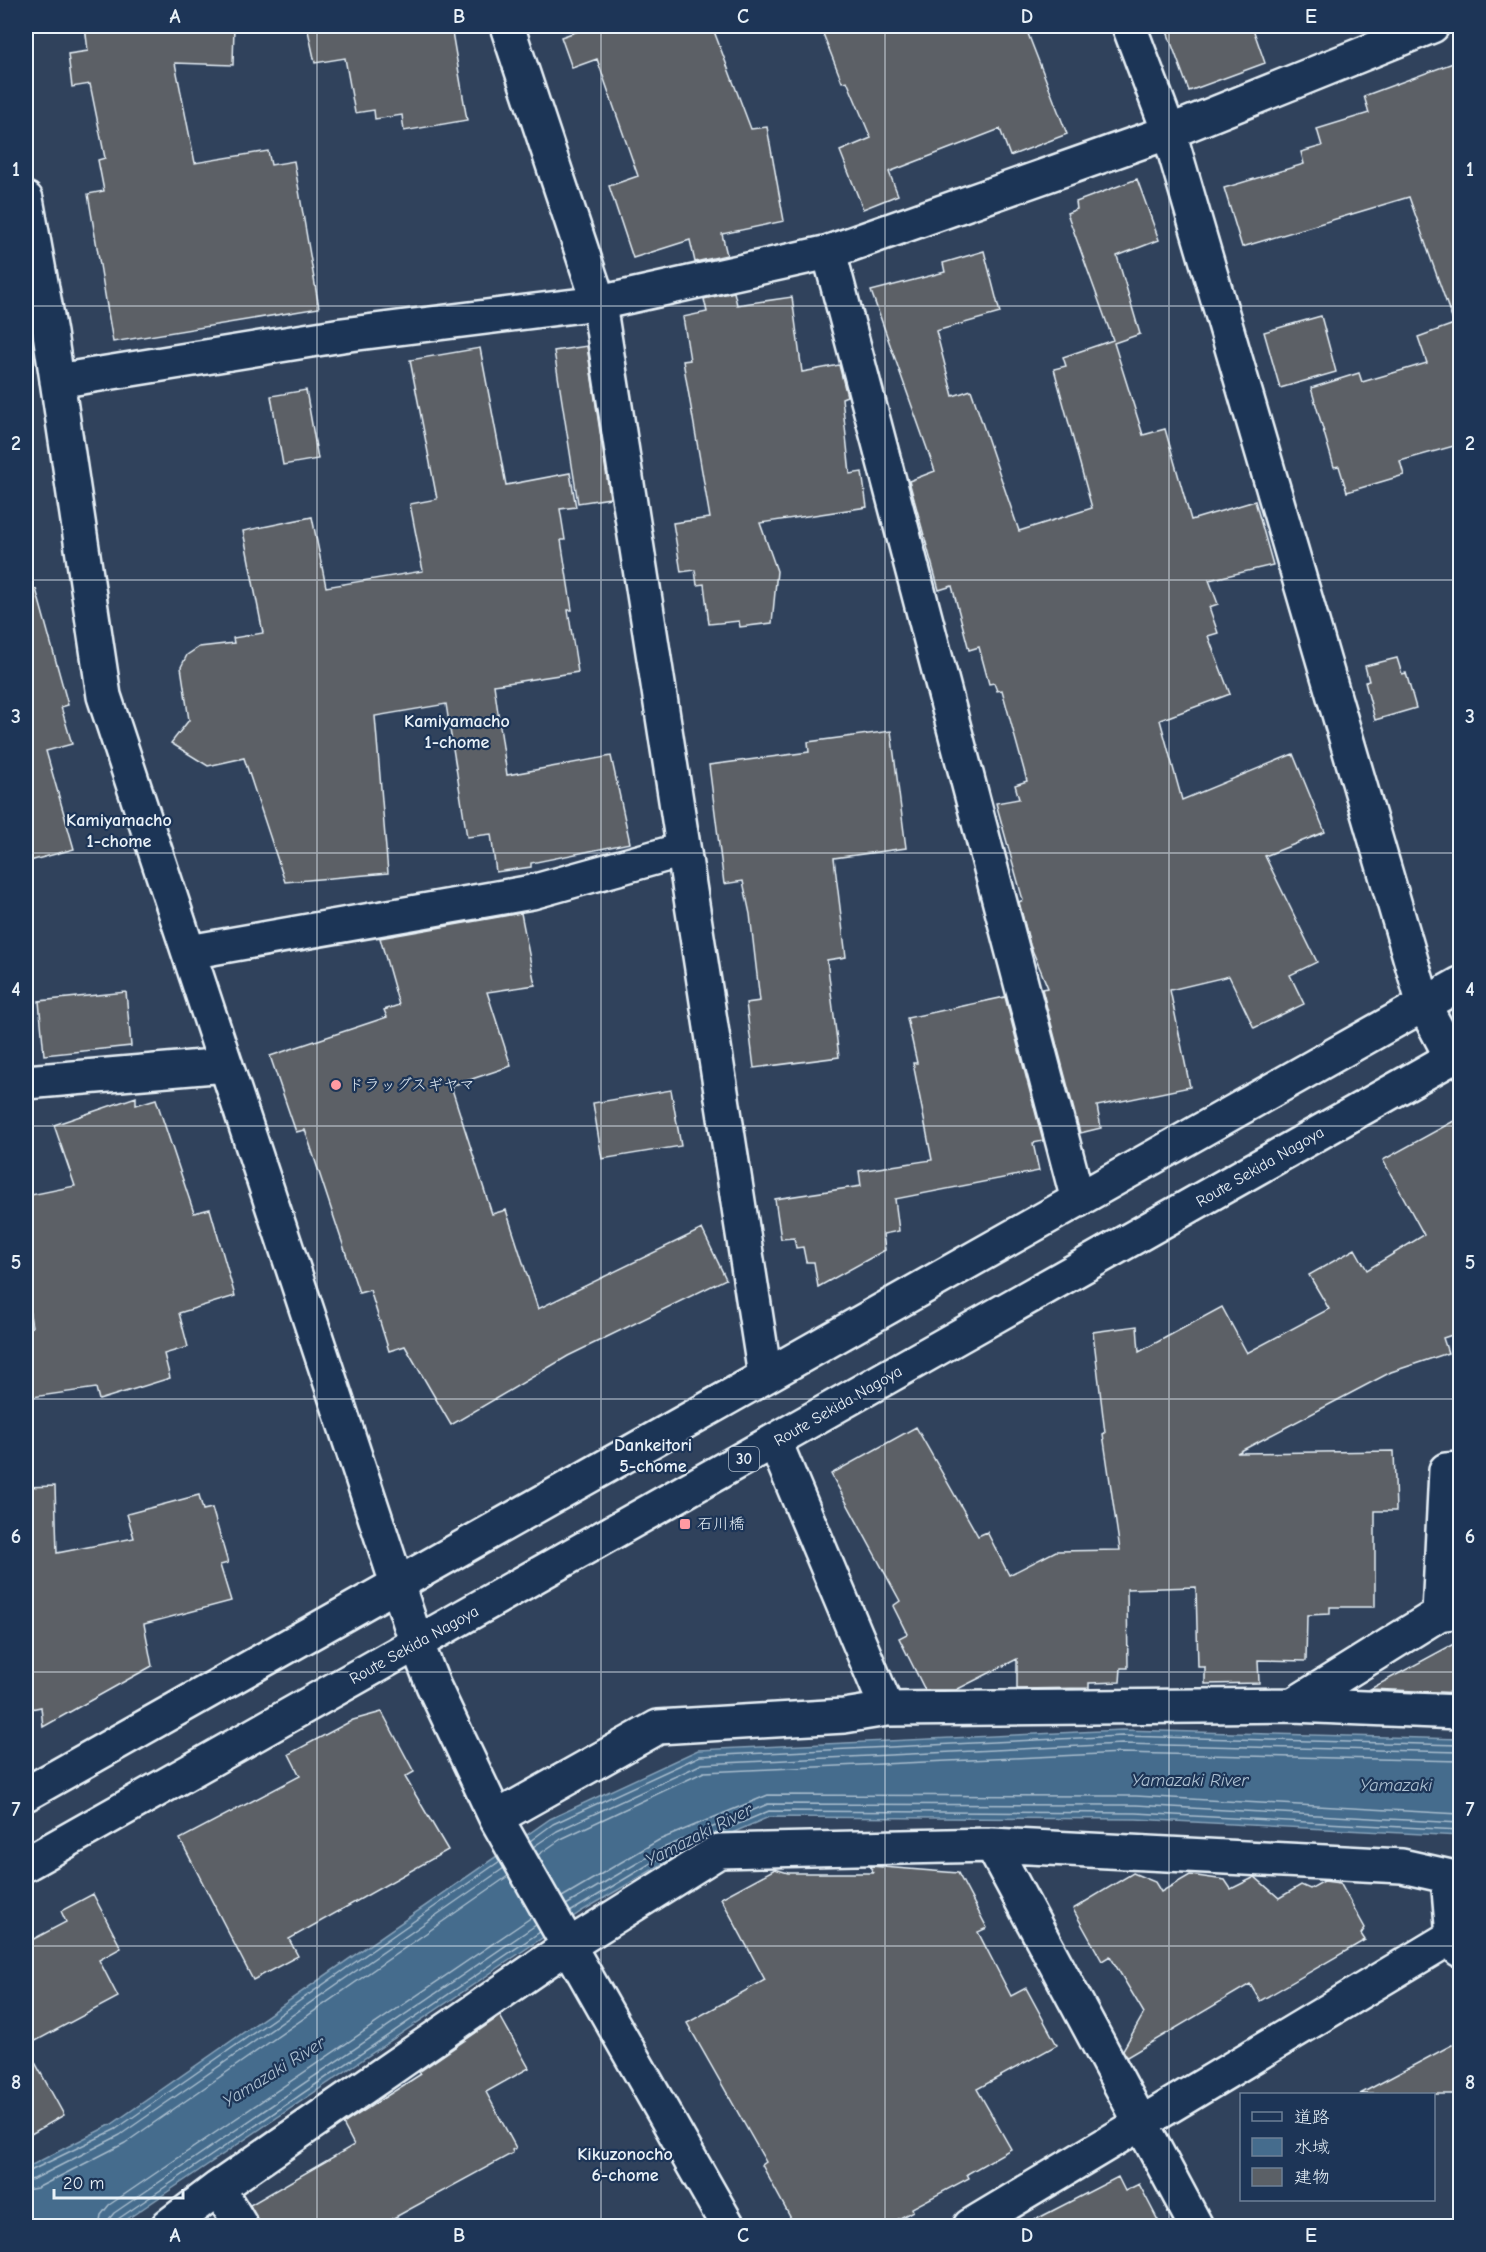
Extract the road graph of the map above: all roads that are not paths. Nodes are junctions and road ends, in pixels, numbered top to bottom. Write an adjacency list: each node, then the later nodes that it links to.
1 (507, 26): 7 (street)
2 (1129, 26): 4 (street)
3 (1432, 26): 4 (street)
4 (1169, 132): 6 (street); 13 (street)
5 (26, 199): 8 (street)
6 (829, 252): 7 (street); 17 (street)
7 (599, 303): 9 (street); 10 (street)
8 (38, 334): 9 (street)
9 (57, 381): 11 (street)
10 (682, 850): 11 (street); 18 (street)
11 (189, 952): 15 (street)
12 (1461, 984): 13 (street)
13 (1424, 1005): 14 (street); 17 (street)
14 (1456, 1056): 19 (street, Route Sekida Nagoya / 30)
15 (226, 1065): 16 (street); 21 (street)
16 (26, 1082)
17 (1078, 1200): 18 (street)
18 (765, 1376): 21 (street)
19 (775, 1442): 23 (street, Route Sekida Nagoya / 30); 25 (street)
20 (1461, 1469): 22 (street)
21 (398, 1583): 23 (street); 27 (street)
22 (1450, 1612): 24 (street)
23 (417, 1644): 28 (street); 30 (street, Route Sekida Nagoya / 30)
24 (1293, 1705): 25 (street); 26 (street)
25 (887, 1709): 28 (street)
26 (1461, 1712)
27 (26, 1794)
28 (504, 1831): 32 (street)
29 (992, 1845): 31 (street); 32 (street); 34 (street)
30 (26, 1864)
31 (1454, 1879): 33 (street)
32 (563, 1938): 35 (street); 38 (street)
33 (1457, 1943): 34 (street)
34 (1141, 2126): 39 (street); 40 (street)
35 (218, 2188): 36 (street); 37 (street)
36 (168, 2226)
37 (241, 2226)
38 (728, 2226)
39 (970, 2226)
40 (1196, 2226)

